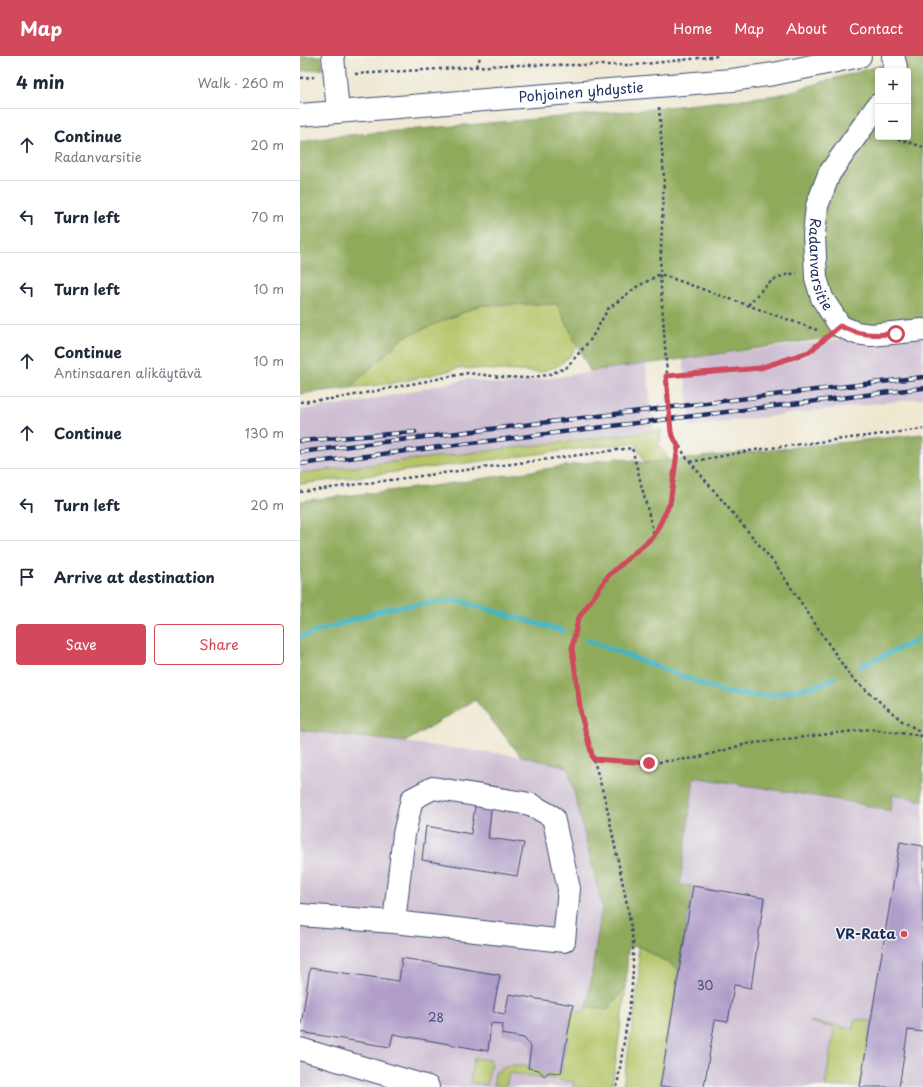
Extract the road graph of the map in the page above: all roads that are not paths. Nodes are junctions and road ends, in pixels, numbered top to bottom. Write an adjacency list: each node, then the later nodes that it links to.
1 (860, 56): 6 (main road, Pohjoinen yhdystie)
2 (893, 56): 4 (main road)
3 (334, 66): 6 (main road)
4 (896, 68)
5 (875, 109): 8 (main road, Radanvarsitie)
6 (338, 112): 7 (main road, Pohjoinen yhdystie)
7 (300, 115)
8 (923, 330)
9 (300, 915): 10 (main road)
10 (394, 922): 10 (main road)
11 (300, 1049): 12 (main road)
12 (428, 1087)

